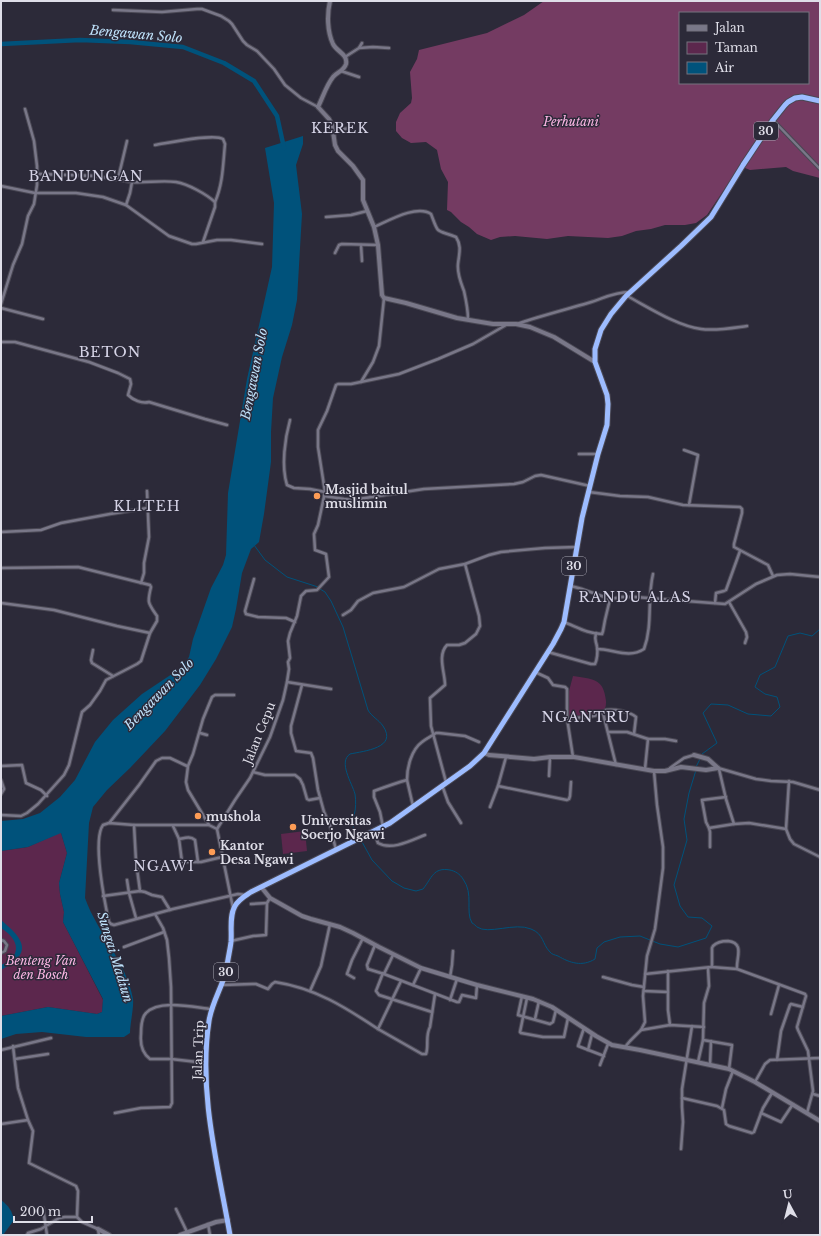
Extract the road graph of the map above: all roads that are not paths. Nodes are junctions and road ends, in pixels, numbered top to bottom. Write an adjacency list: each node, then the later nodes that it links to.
1 (330, 1): 6 (street)
2 (114, 10): 10 (street)
3 (362, 43): 4 (street)
4 (359, 48): 5 (street); 6 (street)
5 (389, 48)
6 (345, 57): 7 (street)
7 (341, 71): 8 (street); 10 (street)
8 (359, 76)
9 (820, 101): 12 (highway, 30)
10 (318, 108): 14 (street)
11 (24, 109): 18 (street)
12 (773, 120): 17 (street); 34 (highway, 30)
13 (350, 128): 14 (street)
14 (333, 131): 25 (street)
15 (127, 141): 19 (street)
16 (155, 145): 23 (street)
17 (820, 168)
18 (37, 174): 19 (street); 22 (street)
19 (118, 179): 20 (street)
20 (132, 182): 23 (street); 24 (street)
21 (1, 186): 22 (street)
22 (35, 193): 24 (street); 36 (street)
23 (215, 202): 28 (street)
24 (126, 205): 28 (street)
25 (368, 211): 26 (street); 27 (street)
26 (326, 217)
27 (374, 228): 31 (street); 39 (street)
28 (203, 242): 29 (street)
29 (262, 244)
30 (361, 245): 31 (street); 32 (street); 33 (street)
31 (378, 245): 35 (street)
32 (335, 253)
33 (362, 261)
34 (628, 294): 40 (street); 42 (street); 44 (highway, 30)
35 (384, 298): 39 (street); 45 (street)
36 (1, 304)
37 (1, 308): 38 (street)
38 (43, 319)
39 (468, 319): 41 (street)
40 (516, 324): 41 (street); 44 (street)
41 (506, 325): 45 (street)
42 (747, 326)
43 (1, 342): 47 (street)
44 (594, 362): 50 (highway, 30)
45 (361, 382): 53 (street)
46 (290, 420): 53 (street)
47 (227, 425)
48 (684, 450): 56 (street)
49 (578, 454): 50 (street)
50 (598, 454): 51 (highway, 30)
51 (590, 486): 54 (highway, 30); 55 (street)
52 (147, 491): 57 (street)
53 (325, 492): 55 (street)
54 (588, 492): 56 (street); 59 (highway, 30)
55 (324, 496): 75 (street, Jalan Cepu)
56 (689, 505): 60 (street)
57 (148, 508): 58 (street); 67 (street)
58 (1, 532)
59 (577, 547): 61 (street); 68 (highway, 30)
60 (740, 551): 64 (street); 73 (street)
61 (465, 564): 74 (street); 95 (street)
62 (1, 568): 67 (street)
63 (653, 574): 69 (street)
64 (773, 576): 65 (street); 71 (street)
65 (820, 577)
66 (254, 579): 75 (street)
67 (141, 583): 77 (street)
68 (570, 586): 70 (street); 76 (highway, 30)
69 (650, 598): 70 (street); 73 (street); 80 (street)
70 (610, 600): 78 (street)
71 (729, 602): 73 (street); 79 (street)
72 (1, 603): 77 (street)
73 (715, 603)
74 (343, 615)
75 (294, 622): 85 (street, Jalan Cepu)
76 (564, 622): 78 (street); 82 (highway, 30)
77 (150, 633): 84 (street)
78 (596, 633): 80 (street)
79 (745, 643)
80 (598, 648): 82 (street)
81 (93, 650): 84 (street)
82 (548, 652): 83 (highway, 30)
83 (535, 672): 90 (street); 99 (highway, 30)
84 (113, 676): 121 (street)
85 (287, 682): 86 (street); 111 (street, Jalan Cepu)
86 (302, 685): 87 (street); 123 (street)
87 (330, 689)
88 (234, 695): 92 (street)
89 (603, 713): 90 (street); 91 (street); 93 (street)
90 (567, 718): 103 (street)
91 (608, 732): 93 (street); 104 (street)
92 (200, 733): 94 (street); 106 (street)
93 (634, 734): 96 (street)
94 (207, 735)
95 (433, 735): 98 (street); 114 (street); 117 (street)
96 (648, 739): 97 (street); 107 (street)
97 (676, 741)
98 (478, 742)
99 (484, 753): 101 (street); 117 (highway, 30)
100 (694, 756): 108 (street); 109 (street)
101 (506, 757): 102 (street); 118 (street)
102 (550, 757): 103 (street); 112 (street)
103 (574, 757): 104 (street)
104 (616, 765): 107 (street)
105 (1, 766): 121 (street)
106 (188, 766): 127 (street); 132 (street)
107 (645, 769): 110 (street)
108 (670, 769): 109 (street); 110 (street)
109 (718, 769): 115 (street); 122 (street)
110 (654, 771): 174 (street)
111 (253, 772): 123 (street); 136 (street, Jalan Cepu)
112 (549, 776)
113 (1, 780): 120 (street)
114 (407, 780): 124 (street); 133 (street)
115 (789, 781): 119 (street); 135 (street)
116 (571, 782): 118 (street)
117 (444, 783): 124 (highway, 30); 128 (street)
118 (498, 786): 125 (street)
119 (820, 790)
120 (1, 794)
121 (47, 796): 126 (street)
122 (726, 797): 129 (street); 134 (street)
123 (320, 798): 141 (street)
124 (413, 806): 133 (highway, 30)
125 (490, 807)
126 (1, 815)
127 (109, 823): 130 (street); 150 (street)
128 (461, 823)
129 (734, 824): 134 (street); 135 (street)
130 (134, 825): 131 (street); 147 (street)
131 (173, 826): 132 (street); 139 (street)
132 (209, 826): 136 (street)
133 (383, 827): 137 (highway, 30)
134 (709, 828): 140 (street)
135 (786, 828): 143 (street)
136 (217, 830): 142 (street)
137 (374, 832): 138 (street); 141 (highway, 30)
138 (425, 835)
139 (179, 839): 144 (street); 144 (street)
140 (710, 847)
141 (336, 851): 146 (highway, 30)
142 (222, 857): 144 (street); 151 (street)
143 (820, 857)
144 (198, 862)
145 (127, 880): 148 (street)
146 (262, 888): 149 (highway, 30); 152 (street)
147 (140, 891): 148 (street); 155 (street)
148 (129, 893): 150 (street); 158 (street)
149 (246, 895): 151 (street); 156 (highway, 30)
150 (103, 896): 158 (street)
151 (230, 896): 155 (street); 156 (street)
152 (270, 898): 153 (street); 159 (street)
153 (267, 903): 154 (street); 163 (street)
154 (251, 904)
155 (170, 910): 157 (street)
156 (233, 910): 163 (highway, Jalan Trip / 30)
157 (155, 914): 158 (street); 160 (street)
158 (136, 918)
159 (330, 924): 161 (street); 185 (street)
160 (164, 932): 165 (street); 193 (street)
161 (363, 938): 164 (street); 177 (street)
162 (1, 940): 167 (street)
163 (231, 941): 180 (highway, Jalan Trip / 30)
164 (375, 946): 168 (street); 173 (street)
165 (124, 947)
166 (453, 951): 175 (street)
167 (1, 953)
168 (393, 955): 170 (street); 173 (street)
169 (710, 967): 171 (street); 171 (street); 172 (street); 204 (street)
170 (420, 968): 175 (street); 181 (street)
171 (738, 969): 183 (street)
172 (668, 970): 174 (street); 187 (street)
173 (383, 974): 179 (street); 190 (street)
174 (645, 974): 184 (street)
175 (450, 977): 178 (street)
176 (603, 977): 184 (street)
177 (354, 978)
178 (457, 979): 182 (street); 191 (street)
179 (401, 981): 181 (street); 190 (street)
180 (222, 985): 185 (street); 195 (highway, Jalan Trip / 30)
181 (413, 985): 188 (street)
182 (477, 985): 189 (street); 191 (street)
183 (779, 985): 194 (street); 198 (street)
184 (644, 987): 186 (street)
185 (310, 991): 206 (street)
186 (644, 991): 187 (street); 207 (street)
187 (668, 992): 202 (street)
188 (435, 994): 191 (street); 197 (street)
189 (525, 996): 192 (street); 199 (street); 199 (street)
190 (392, 1000): 197 (street); 206 (street)
191 (450, 1000)
192 (539, 1001): 196 (street); 201 (street)
193 (171, 1005): 195 (street); 222 (street); 222 (street)
194 (803, 1008): 219 (street); 224 (street)
195 (211, 1009): 226 (highway, Jalan Trip / 30)
196 (556, 1010): 200 (street); 201 (street)
197 (432, 1012): 206 (street)
198 (771, 1014)
199 (523, 1016): 200 (street); 201 (street)
200 (568, 1018): 205 (street)
201 (535, 1019)
202 (670, 1025): 203 (street); 207 (street)
203 (692, 1026): 204 (street); 223 (street)
204 (704, 1027): 210 (street)
205 (584, 1028): 208 (street); 216 (street)
206 (378, 1029)
207 (641, 1030): 214 (street)
208 (592, 1034): 212 (street); 216 (street)
209 (51, 1038): 213 (street)
210 (703, 1040): 211 (street); 225 (street)
211 (711, 1041): 228 (street); 229 (street)
212 (608, 1044): 214 (street); 218 (street)
213 (13, 1046): 215 (street); 221 (street)
214 (626, 1047): 223 (street)
215 (1, 1050)
216 (588, 1050): 218 (street)
217 (48, 1054): 221 (street)
218 (604, 1056): 227 (street)
219 (809, 1058): 220 (street); 224 (street); 232 (street)
220 (820, 1058)
221 (15, 1059): 240 (street)
222 (171, 1059): 226 (street); 237 (street)
223 (686, 1060): 225 (street); 234 (street)
224 (777, 1060): 230 (street)
225 (698, 1062): 228 (street)
226 (206, 1063): 247 (highway, Jalan Trip / 30)
227 (600, 1065)
228 (710, 1065): 229 (street)
229 (731, 1070): 230 (street); 236 (street)
230 (755, 1082): 231 (street)
231 (772, 1093): 235 (street); 238 (street)
232 (813, 1094): 233 (street); 239 (street)
233 (820, 1096)
234 (682, 1098): 236 (street); 243 (street)
235 (793, 1104): 238 (street); 239 (street)
236 (722, 1108): 238 (street)
237 (115, 1113)
238 (761, 1113)
239 (807, 1113): 241 (street)
240 (28, 1120): 242 (street); 246 (street)
241 (820, 1121)
242 (1, 1124)
243 (681, 1149)
244 (43, 1208): 249 (street)
245 (176, 1209): 251 (street)
246 (77, 1217): 249 (street); 250 (street)
247 (228, 1220): 248 (street); 258 (highway, Jalan Trip / 30)
248 (208, 1224): 251 (street); 257 (street)
249 (46, 1226): 252 (street); 253 (street)
250 (98, 1229): 254 (street); 255 (street)
251 (187, 1232): 256 (street)
252 (27, 1235)
253 (47, 1235)
254 (99, 1235)
255 (109, 1235)
256 (180, 1235)
257 (210, 1235)
258 (230, 1235)

